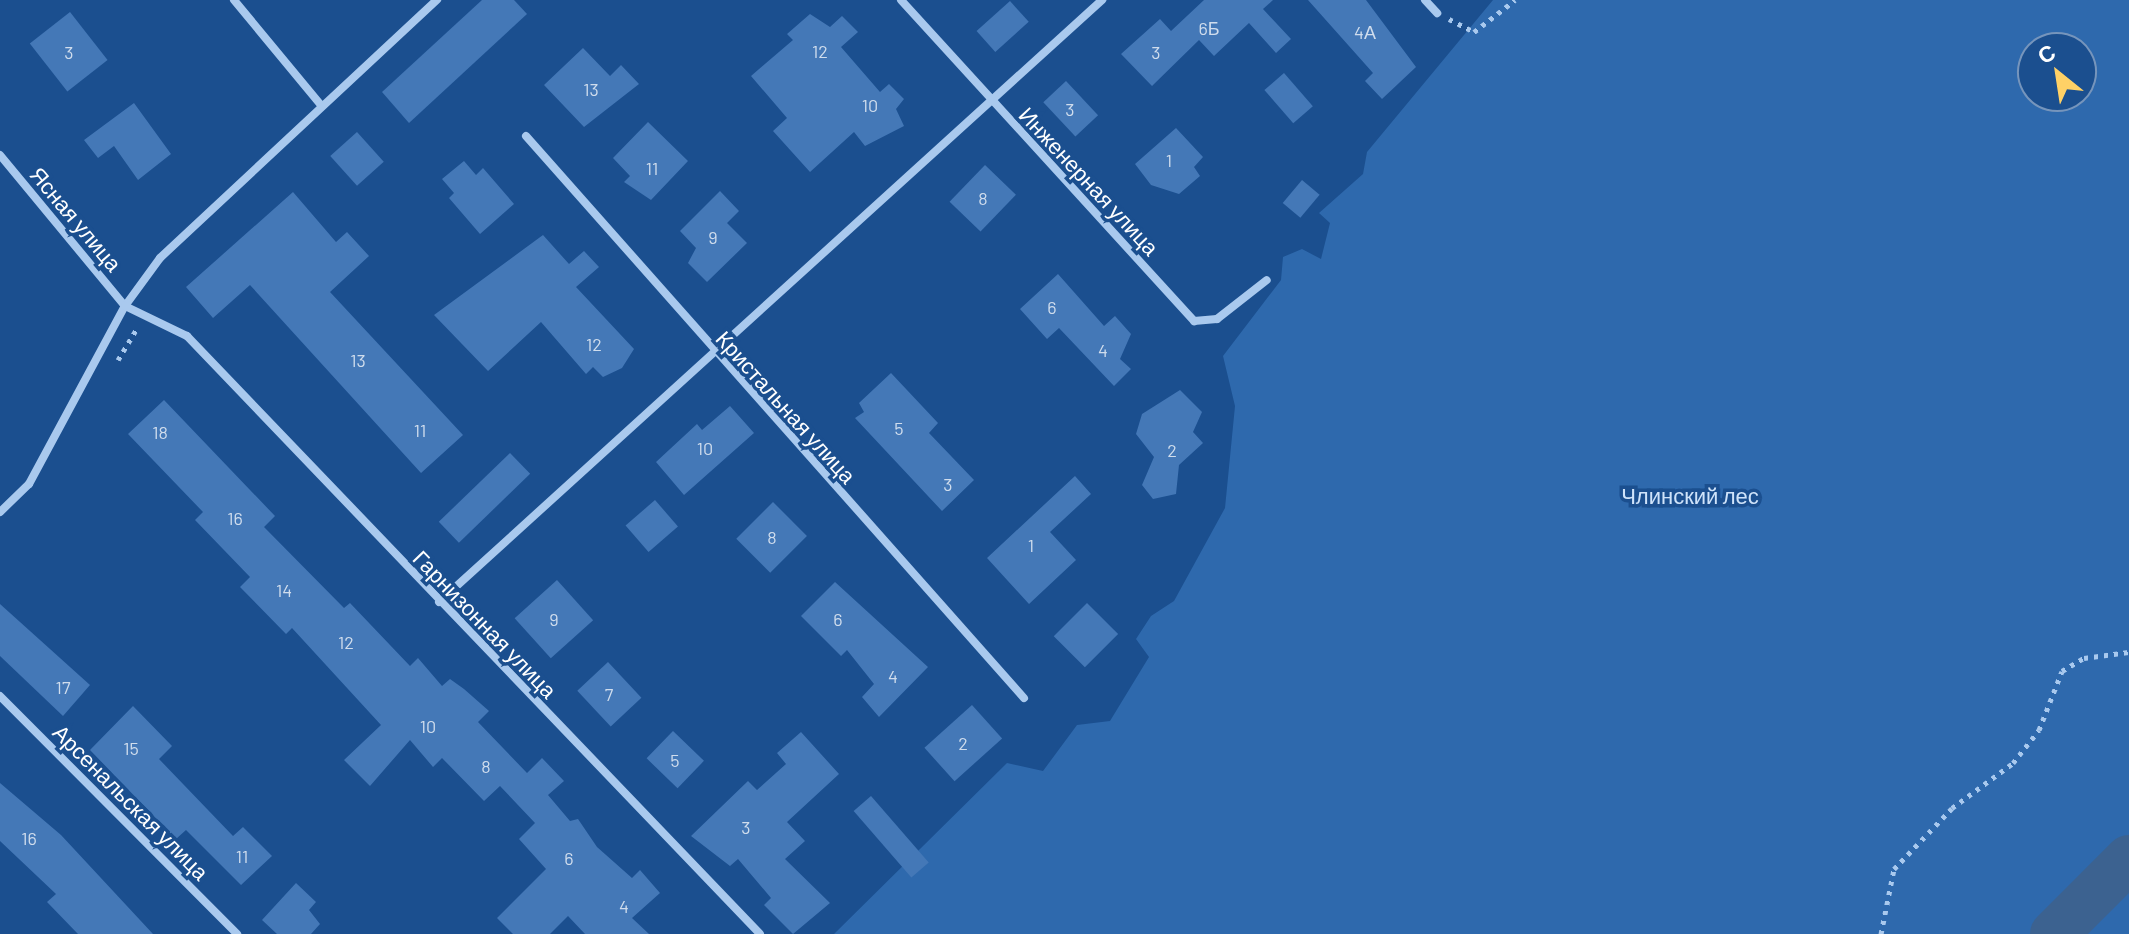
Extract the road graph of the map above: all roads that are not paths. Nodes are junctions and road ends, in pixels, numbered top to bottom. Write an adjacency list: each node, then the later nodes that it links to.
1 (234, 0): 8 (street)
2 (437, 0): 8 (street)
3 (901, 0): 7 (street, Инженерная улица)
4 (1102, 0): 7 (street)
5 (1425, 0): 6 (street)
6 (1437, 13)
7 (990, 100): 11 (street, Инженерная улица); 13 (street)
8 (320, 104): 12 (street)
9 (526, 136): 13 (street, Кристальная улица)
10 (0, 155): 12 (street, Ясная улица)
11 (1267, 280)
12 (125, 306): 14 (street); 15 (street, Гарнизонная улица)
13 (713, 353): 15 (street); 17 (street, Кристальная улица)
14 (0, 512)
15 (439, 602): 19 (street, Гарнизонная улица)
16 (0, 696): 18 (street, Арсенальская улица)
17 (1024, 698)
18 (237, 934)
19 (760, 934)

